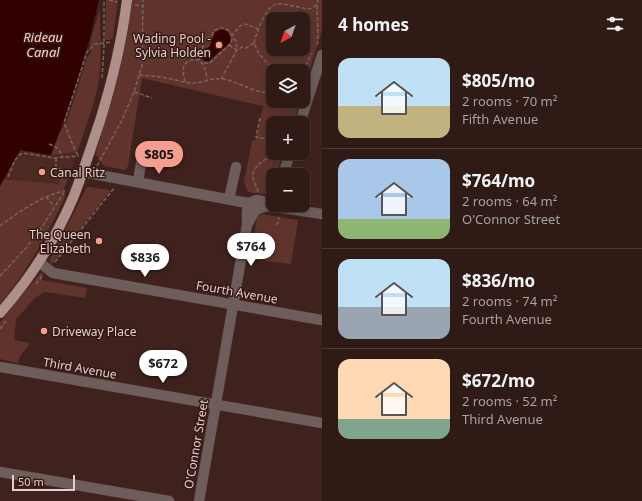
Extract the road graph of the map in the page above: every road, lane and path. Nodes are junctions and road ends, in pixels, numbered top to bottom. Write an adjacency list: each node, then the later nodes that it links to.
1 (104, 0): 8 (path)
2 (127, 0): 9 (main road)
3 (143, 0): 18 (path)
4 (318, 0): 5 (path)
5 (317, 5): 6 (path); 17 (path)
6 (258, 29): 7 (path); 10 (path)
7 (232, 36): 11 (path); 12 (path); 14 (path)
8 (104, 43): 9 (path); 21 (path); 31 (path)
9 (119, 43): 39 (main road)
10 (254, 44): 12 (path); 16 (path)
11 (229, 45): 12 (path); 15 (path)
12 (237, 50): 20 (path)
13 (322, 55): 26 (street)
14 (200, 60): 15 (path); 22 (path)
15 (203, 63): 19 (path)
16 (268, 64)
17 (306, 64)
18 (139, 75): 22 (path); 23 (path)
19 (207, 79): 20 (path); 22 (path)
20 (220, 79): 24 (path)
21 (102, 80)
22 (185, 82)
23 (134, 92): 25 (path); 38 (path)
24 (266, 93)
25 (152, 98)
26 (302, 116)
27 (260, 118): 28 (path)
28 (266, 139)
29 (49, 144): 32 (path)
30 (81, 149): 31 (path)
31 (79, 156): 32 (path); 36 (path)
32 (62, 157): 34 (path)
33 (142, 157): 41 (street)
34 (56, 158): 39 (path); 40 (path)
35 (266, 159): 45 (path)
36 (77, 162)
37 (236, 166): 44 (street)
38 (97, 167)
39 (79, 172): 41 (street); 55 (main road)
40 (8, 177)
41 (138, 182): 44 (street)
42 (115, 187): 56 (path)
43 (46, 197): 47 (path); 47 (path); 54 (path)
44 (229, 199): 45 (street)
45 (252, 201): 46 (street); 52 (street, O'Connor Street)
46 (266, 203)
47 (55, 207): 57 (path)
48 (266, 207): 52 (street, O'Connor Street)
49 (310, 212): 50 (street)
50 (322, 214)
51 (279, 215): 53 (path)
52 (247, 225): 58 (street, O'Connor Street)
53 (276, 225)
54 (0, 226)
55 (39, 262): 56 (street); 59 (main road)
56 (53, 269): 58 (street, Fourth Avenue)
57 (0, 276)
58 (232, 304): 60 (street, Fourth Avenue); 62 (street, O'Connor Street)
59 (0, 313)
60 (322, 320)
61 (0, 367): 62 (street, Third Avenue)
62 (216, 404): 63 (street, Third Avenue); 66 (street, O'Connor Street)
63 (322, 423)
64 (0, 472): 65 (street)
65 (169, 501)
66 (199, 501)

